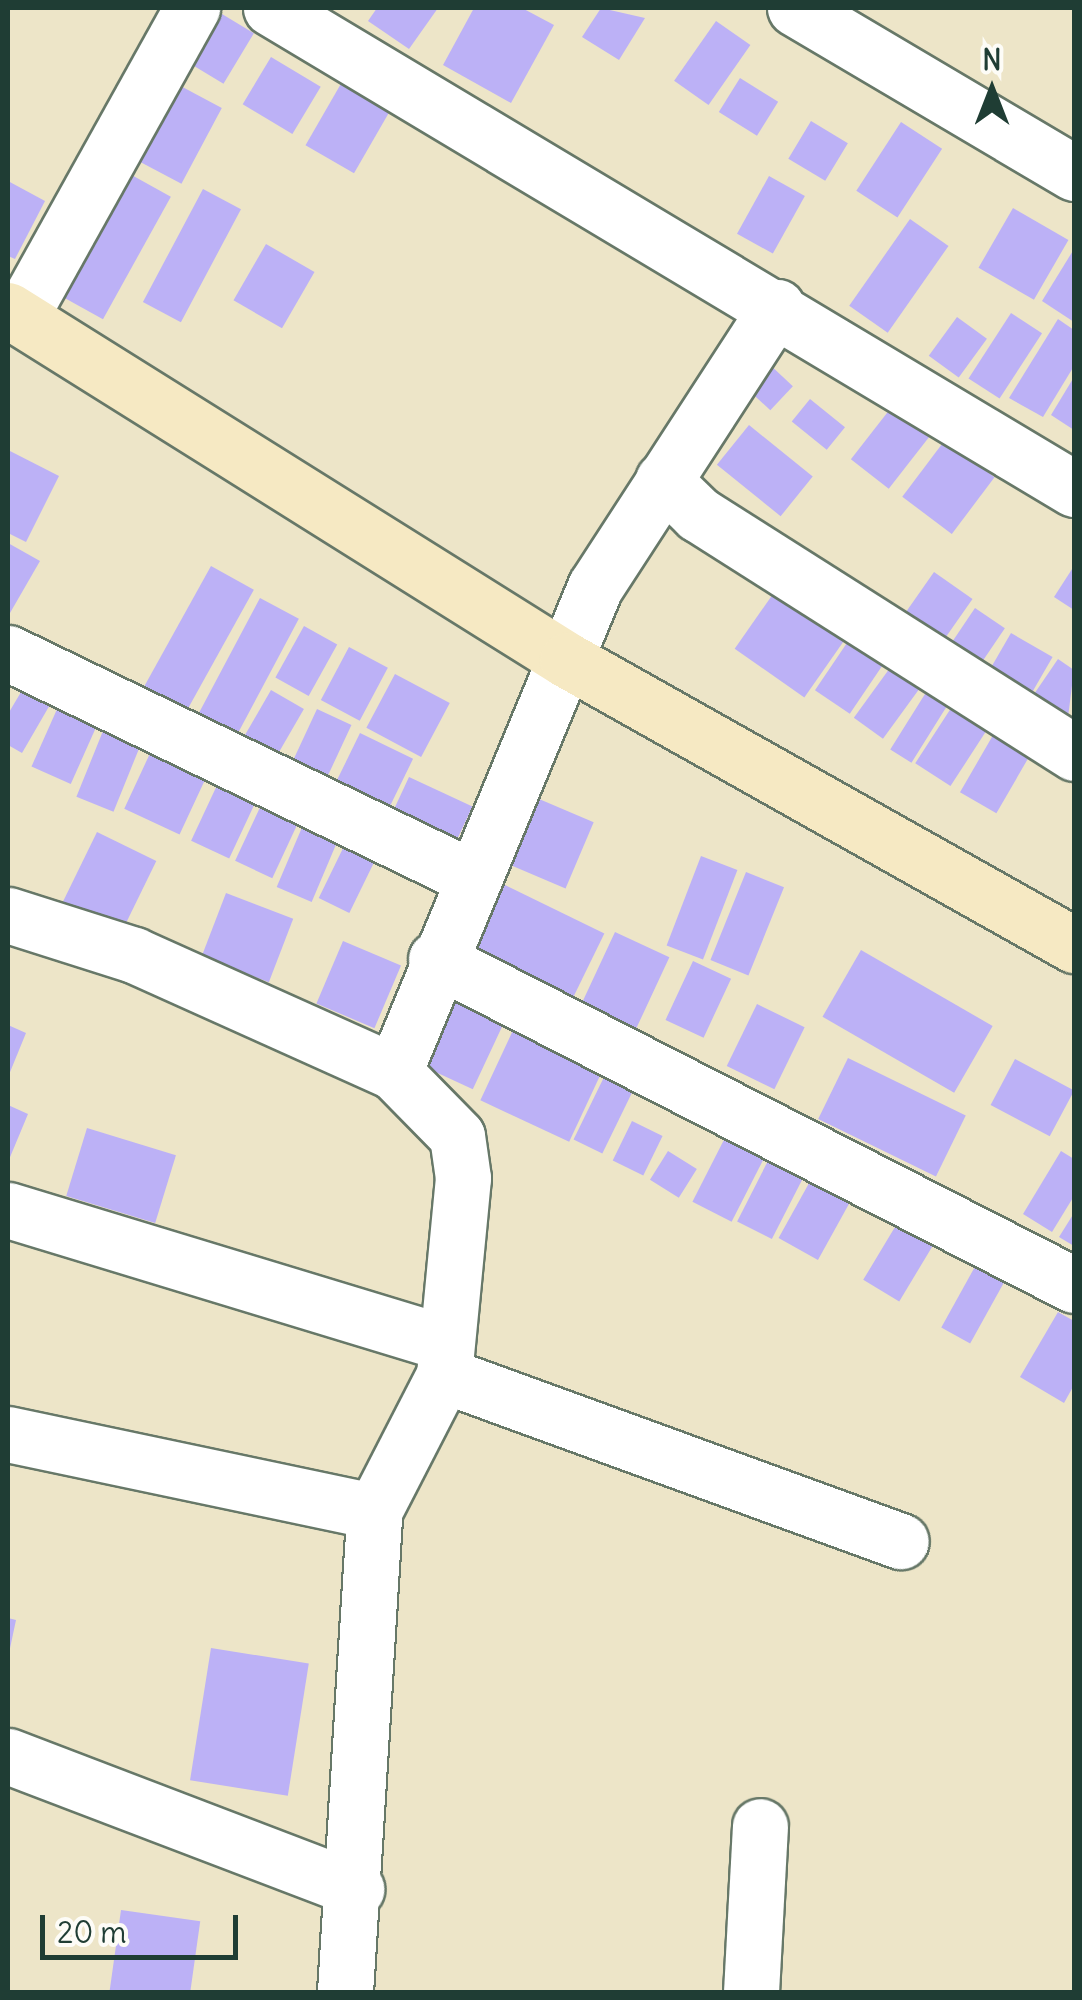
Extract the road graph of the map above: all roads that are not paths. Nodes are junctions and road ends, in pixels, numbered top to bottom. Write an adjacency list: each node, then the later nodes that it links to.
1 (192, 8): 6 (street)
2 (271, 8): 5 (street)
3 (795, 8): 4 (street)
4 (1074, 173)
5 (777, 307): 7 (street); 8 (street)
6 (14, 314): 10 (street)
7 (664, 480): 10 (street); 11 (street)
8 (1074, 489)
9 (8, 653): 12 (street)
10 (566, 660): 12 (street); 14 (street)
11 (1074, 753)
12 (473, 878): 15 (street)
13 (8, 915): 16 (street)
14 (1074, 945)
15 (436, 959): 16 (street); 18 (street)
16 (394, 1072): 19 (street)
17 (8, 1210): 19 (street)
18 (1074, 1285)
19 (444, 1359): 21 (street); 22 (street)
20 (8, 1434): 21 (street)
21 (374, 1511): 25 (street)
22 (901, 1542)
23 (8, 1756): 25 (street)
24 (760, 1826): 27 (street)
25 (357, 1889): 26 (street)
26 (345, 1992)
27 (751, 1992)

